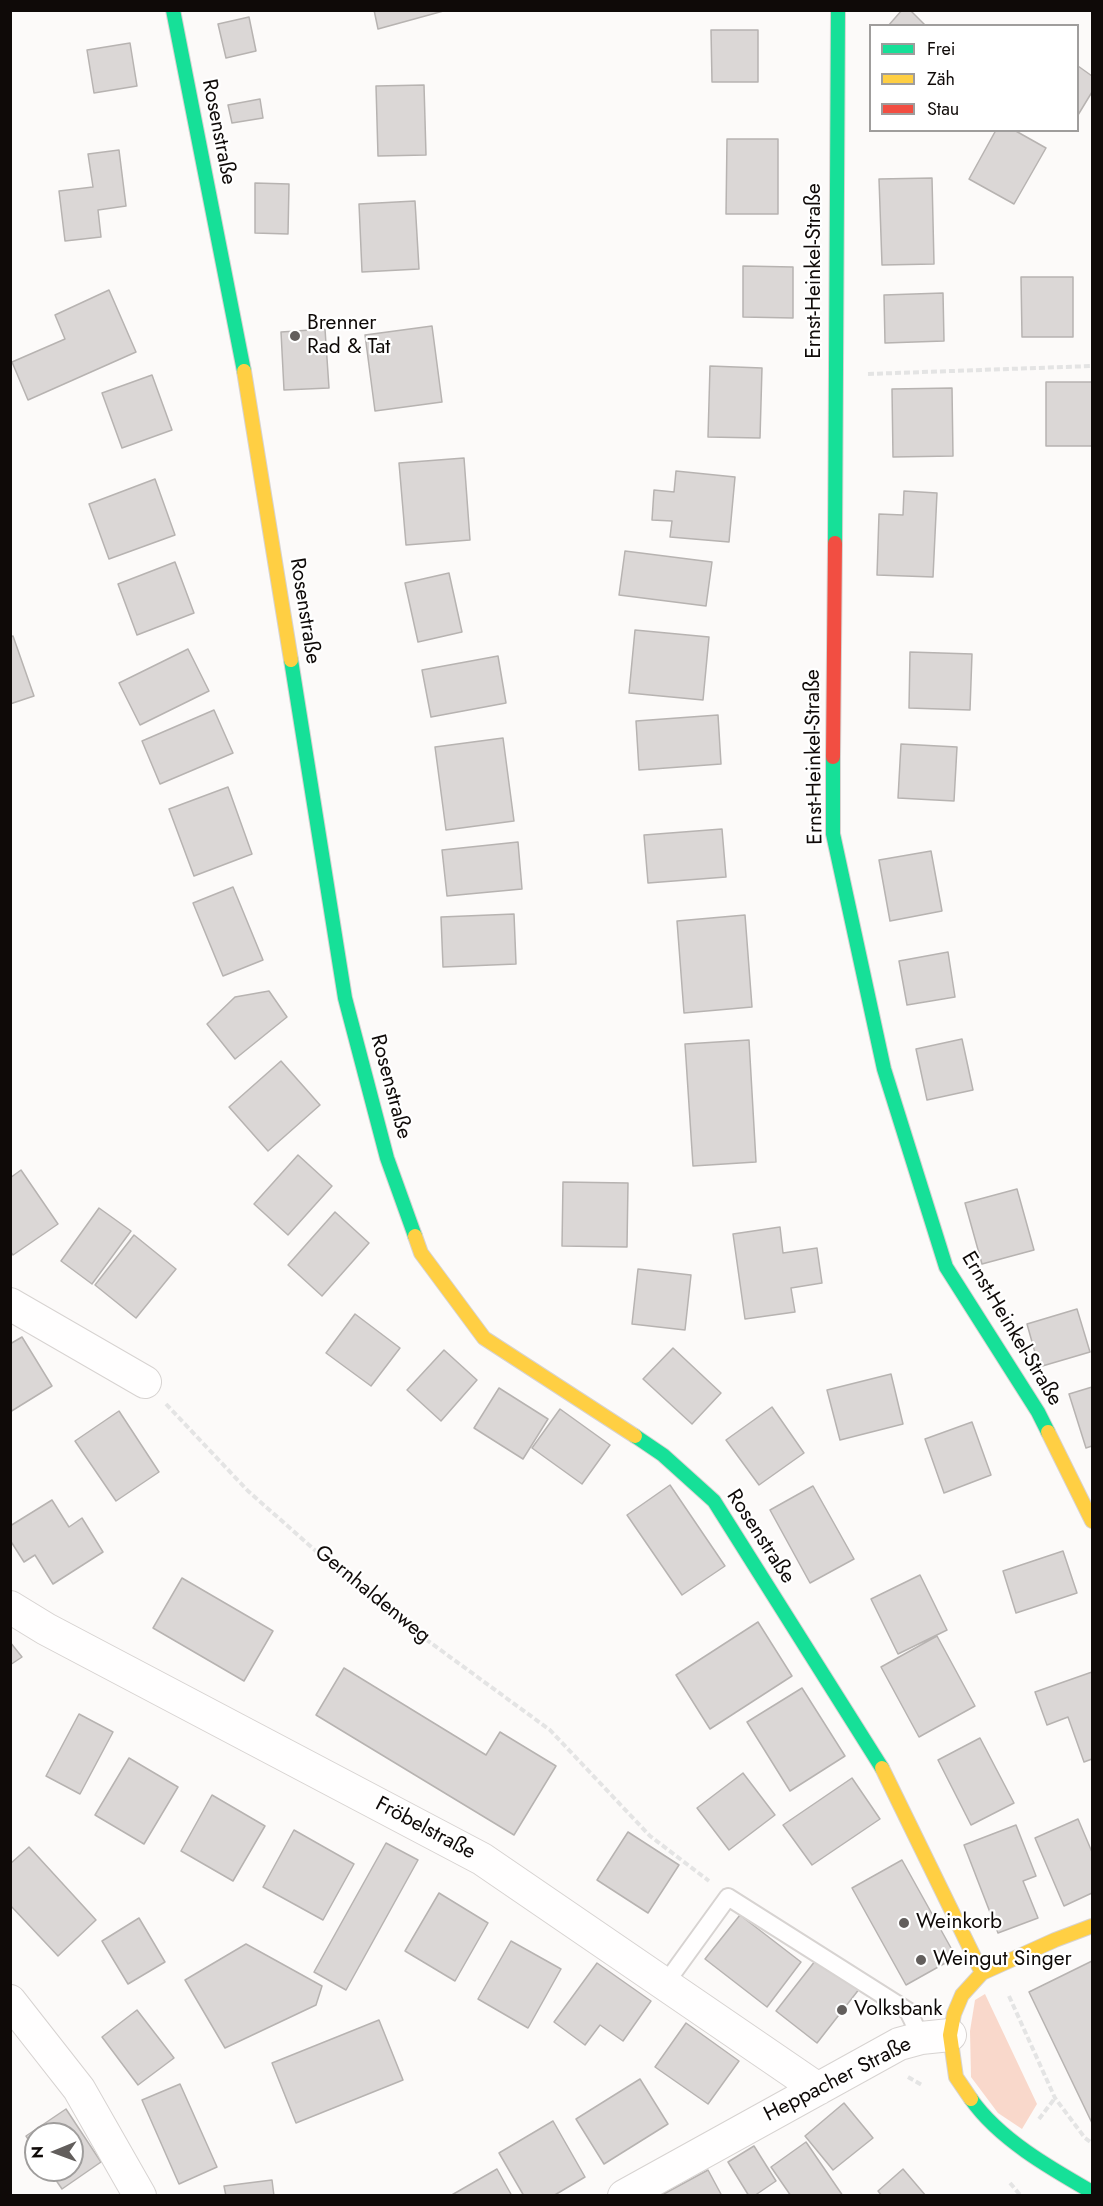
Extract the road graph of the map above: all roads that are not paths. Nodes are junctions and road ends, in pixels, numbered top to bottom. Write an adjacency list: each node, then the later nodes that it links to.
1 (173, 10): 8 (street, Rosenstraße)
2 (838, 10): 5 (street, Ernst-Heinkel-Straße)
3 (10, 1304): 4 (street)
4 (145, 1382)
5 (1092, 1521)
6 (10, 1607): 9 (street, Fröbelstraße)
7 (1092, 1926): 8 (street)
8 (982, 1973): 11 (street)
9 (665, 1984): 11 (lane); 12 (street, Fröbelstraße)
10 (10, 2001): 15 (street)
11 (935, 2036): 12 (street, Heppacher Straße); 13 (street)
12 (818, 2089): 16 (street, Heppacher Straße)
13 (1069, 2179): 14 (street); 17 (street)
14 (1092, 2192)
15 (140, 2196)
16 (624, 2196)
17 (1065, 2196)

